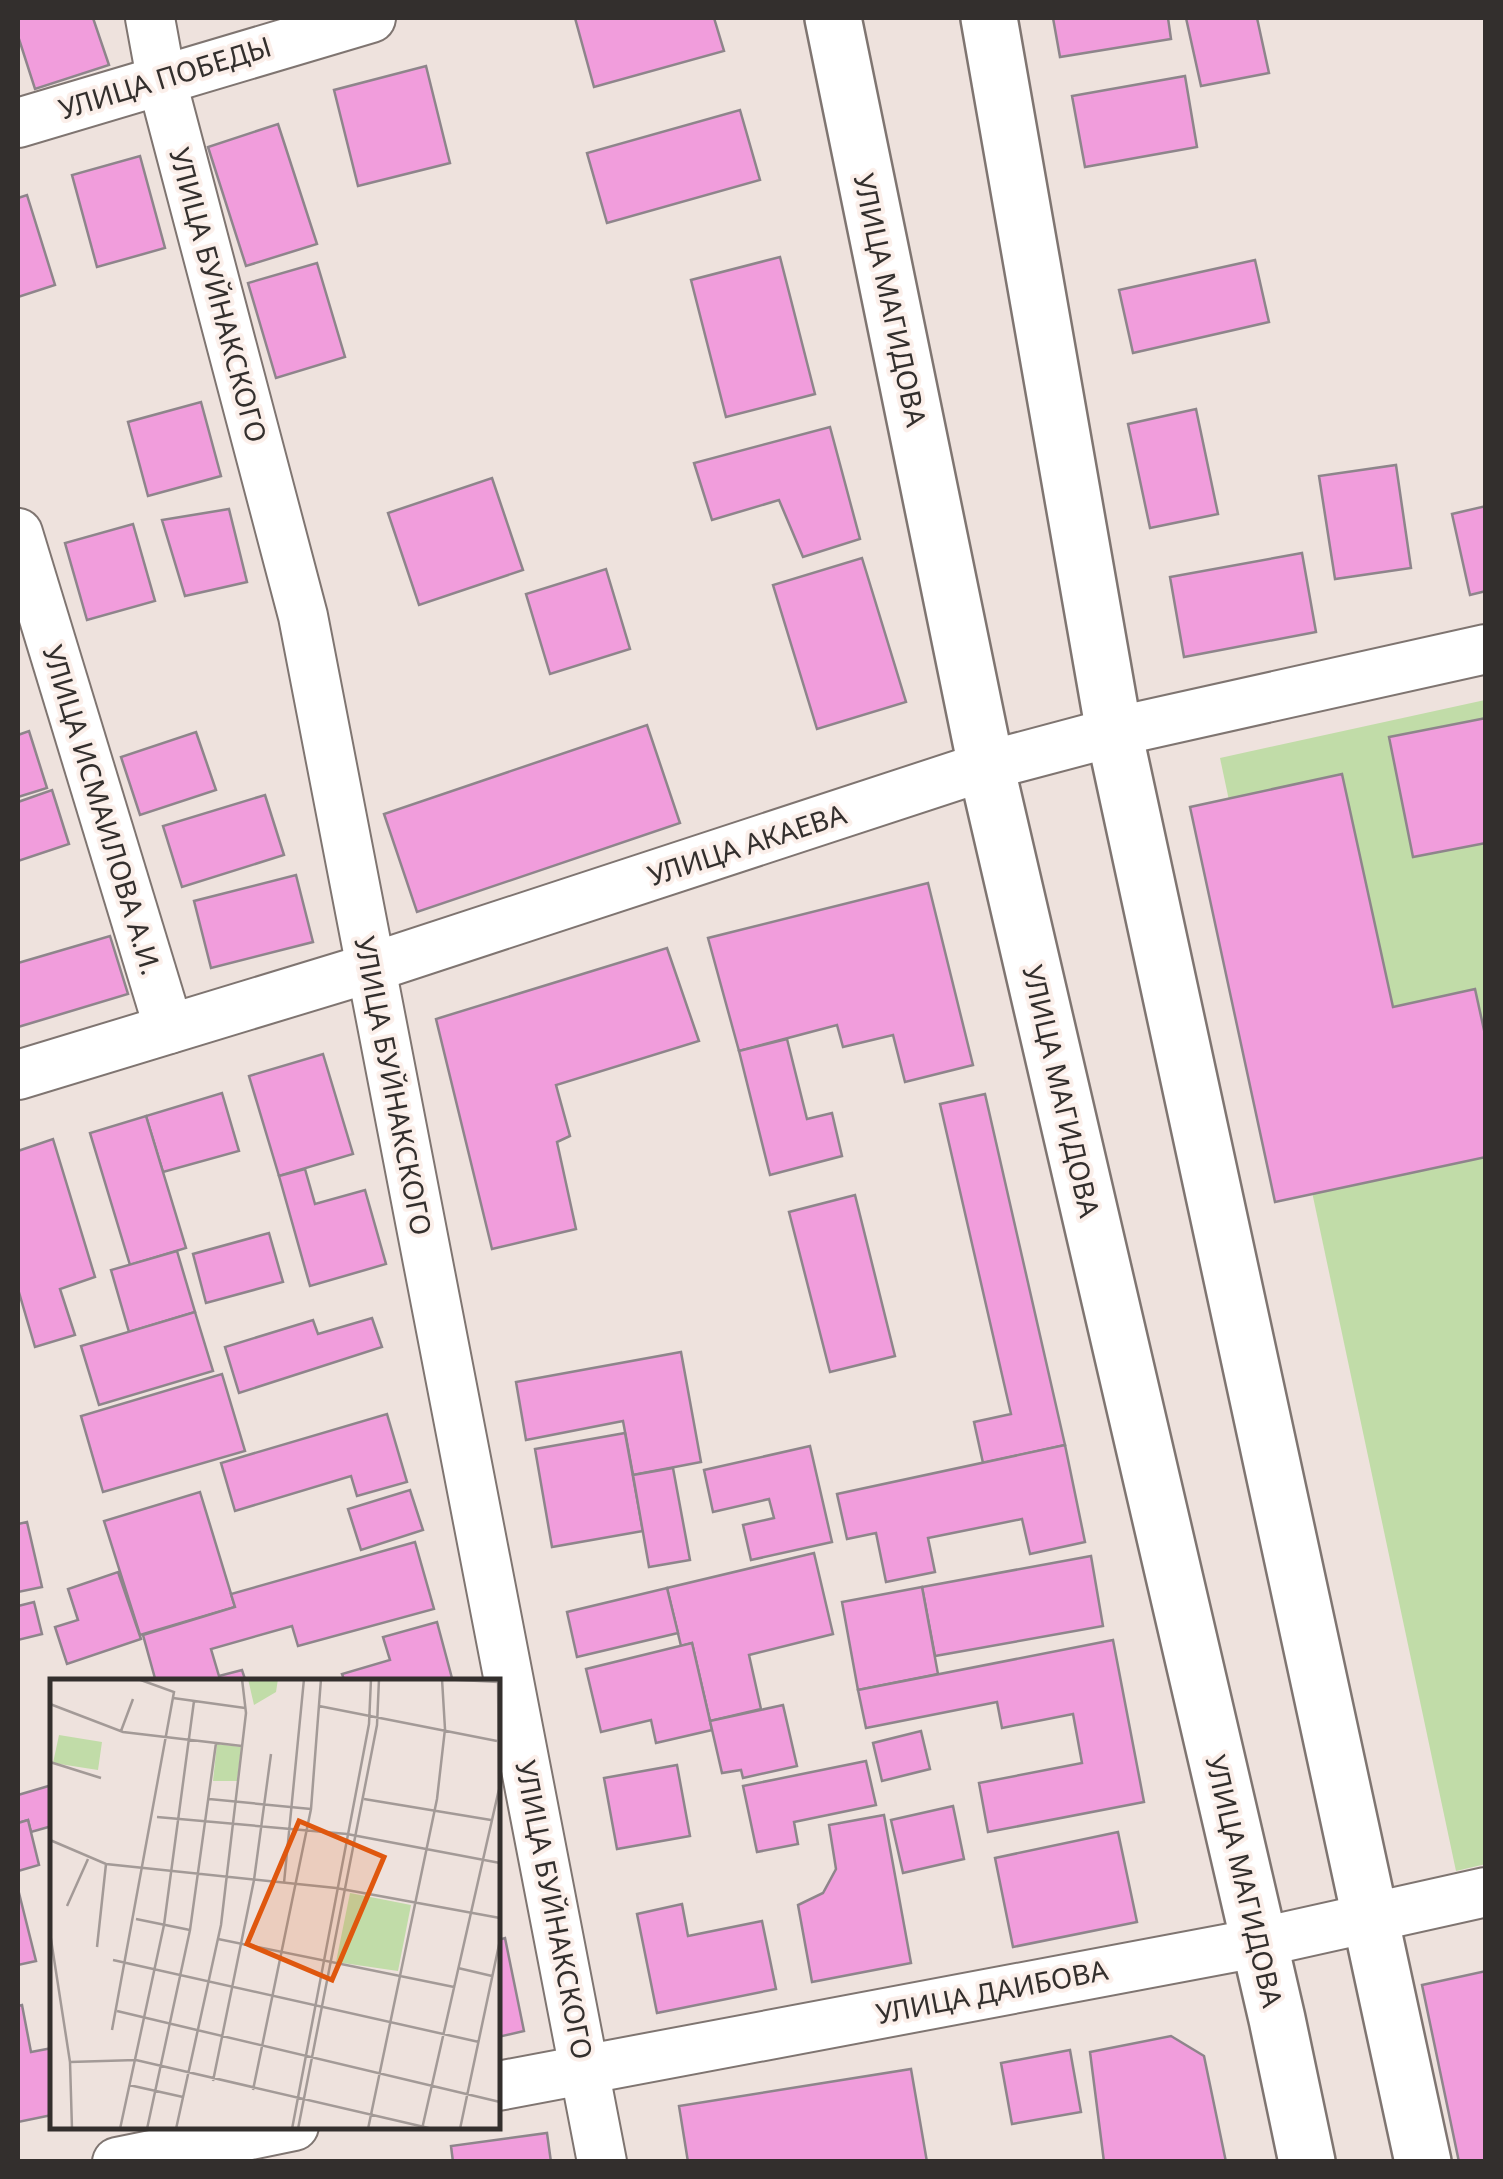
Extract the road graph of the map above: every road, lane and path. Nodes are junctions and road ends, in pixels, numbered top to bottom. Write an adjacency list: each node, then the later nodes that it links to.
1 (150, 18): 5 (street, УЛИЦА БУЙНАКСКОГО)
2 (371, 18): 5 (street, УЛИЦА ПОБЕДЫ)
3 (832, 18): 10 (main road, УЛИЦА МАГИДОВА)
4 (988, 18): 9 (main road)
5 (161, 78): 6 (street, УЛИЦА ПОБЕДЫ); 11 (street, УЛИЦА БУЙНАКСКОГО)
6 (18, 123)
7 (18, 533): 12 (street, УЛИЦА ИСМАИЛОВА А.И.)
8 (1486, 649): 9 (street, УЛИЦА АКАЕВА)
9 (1114, 732): 10 (street, УЛИЦА АКАЕВА); 15 (main road)
10 (986, 766): 11 (street, УЛИЦА АКАЕВА); 16 (main road, УЛИЦА МАГИДОВА)
11 (370, 968): 12 (street, УЛИЦА АКАЕВА); 17 (street, УЛИЦА БУЙНАКСКОГО)
12 (169, 1029): 13 (street, УЛИЦА АКАЕВА)
13 (18, 1075)
14 (1486, 1892): 15 (street, УЛИЦА ДАИБОВА)
15 (1370, 1916): 16 (street, УЛИЦА ДАИБОВА); 23 (main road)
16 (1256, 1943): 17 (street, УЛИЦА ДАИБОВА); 22 (main road, УЛИЦА МАГИДОВА)
17 (585, 2069): 18 (street, УЛИЦА ДАИБОВА); 21 (street, УЛИЦА БУЙНАКСКОГО)
18 (500, 2086)
19 (279, 2129): 20 (street)
20 (117, 2162)
21 (602, 2162)
22 (1307, 2162)
23 (1424, 2162)

